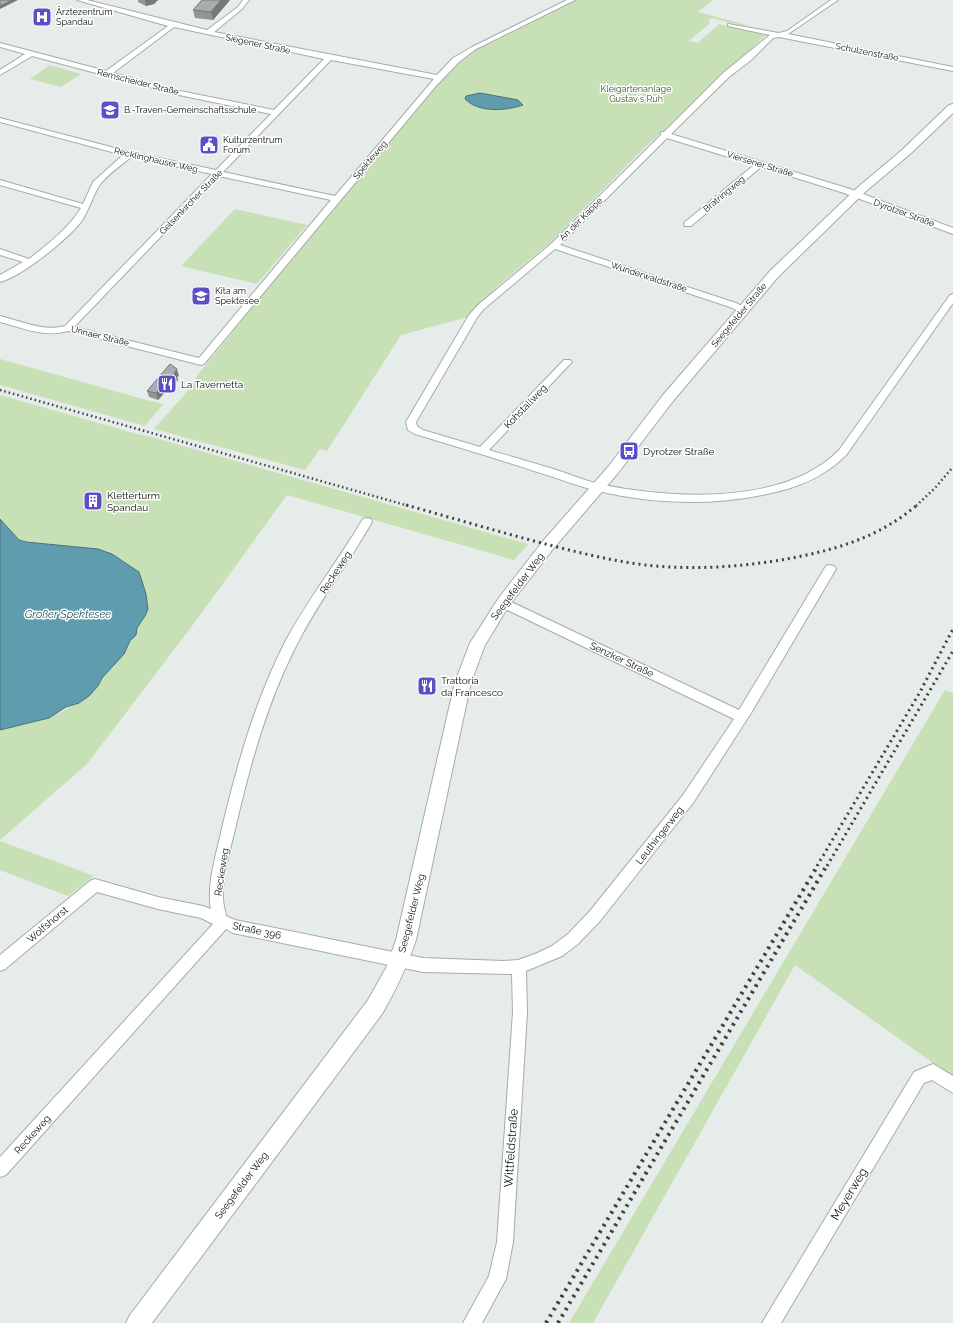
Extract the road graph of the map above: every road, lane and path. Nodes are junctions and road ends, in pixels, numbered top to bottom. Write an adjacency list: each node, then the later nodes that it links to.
1 (80, 0): 6 (street, Siegener Straße)
2 (246, 0): 9 (street)
3 (572, 0): 17 (street, Spekteweg)
4 (835, 0): 10 (street, An der Kappe)
5 (110, 2): 6 (street)
6 (103, 7): 7 (street, Siegener Straße)
7 (173, 25): 9 (street, Siegener Straße); 16 (street)
8 (730, 25): 10 (street)
9 (208, 33): 13 (street, Siegener Straße)
10 (781, 35): 14 (street, Schulzenstraße); 21 (street, An der Kappe)
11 (0, 45): 12 (street, Remscheider Straße)
12 (30, 54): 15 (street); 16 (street, Remscheider Straße)
13 (330, 57): 17 (street, Siegener Straße); 18 (street, Gelsenkircher Straße)
14 (953, 69)
15 (0, 73)
16 (107, 74): 18 (street, Remscheider Straße)
17 (439, 78): 27 (street, Spekteweg)
18 (277, 113): 24 (street, Gelsenkircher Straße)
19 (950, 113): 26 (street, Seegefelder Straße)
20 (0, 120): 22 (street, Recklinghauser Weg)
21 (664, 134): 23 (street, Viersener Straße); 31 (street, An der Kappe)
22 (129, 154): 24 (street, Recklinghauser Weg); 28 (street)
23 (760, 164): 26 (street, Viersener Straße); 29 (street, Bratringweg)
24 (218, 174): 27 (street, Recklinghauser Weg); 38 (street, Gelsenkircher Straße)
25 (0, 182): 28 (street)
26 (855, 196): 30 (street, Dyrotzer Straße); 36 (street, Seegefelder Straße)
27 (338, 199): 39 (street, Spekteweg)
28 (86, 207): 33 (street)
29 (688, 224)
30 (953, 231)
31 (554, 246): 36 (street, Wunderwaldstraße); 41 (street, An der Kappe)
32 (0, 252): 33 (street)
33 (30, 262): 34 (street)
34 (0, 279)
35 (953, 297): 42 (street)
36 (744, 310): 42 (street, Seegefelder Straße)
37 (0, 319): 38 (street, Unnaer Straße)
38 (68, 328): 39 (street, Unnaer Straße)
39 (201, 362)
40 (567, 362): 41 (street, Kohstallweg)
41 (482, 451): 42 (street)
42 (598, 487): 44 (street, Seegefelder Straße)
43 (367, 522): 49 (street, Reckeweg)
44 (548, 545): 46 (street, Seegefelder Weg)
45 (830, 569): 47 (street, Leuthingerweg)
46 (503, 603): 47 (street, Senzker Straße); 50 (street, Seegefelder Weg)
47 (741, 717): 52 (street, Leuthingerweg)
48 (95, 885): 49 (street, Straße 396); 51 (street, Wolfshorst)
49 (220, 921): 50 (street, Straße 396); 54 (street, Reckeweg)
50 (400, 959): 52 (street, Leuthingerweg); 55 (street, Seegefelder Weg)
51 (0, 964)
52 (518, 967): 56 (street, Wittfeldstraße)
53 (953, 1085): 57 (street, Meyerweg)
54 (0, 1169)
55 (138, 1323)
56 (472, 1323)
57 (771, 1323)

